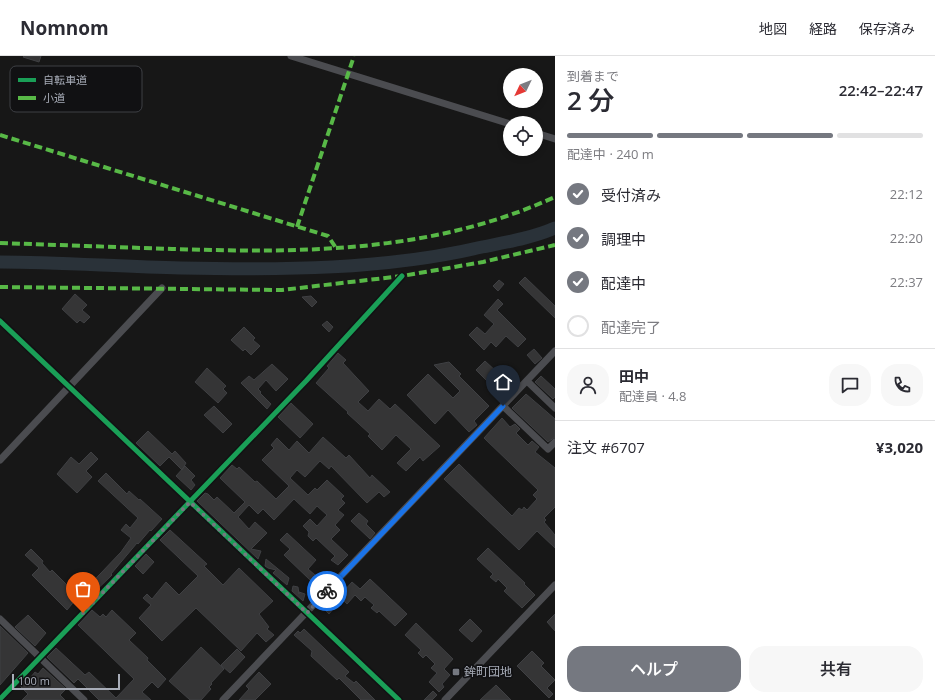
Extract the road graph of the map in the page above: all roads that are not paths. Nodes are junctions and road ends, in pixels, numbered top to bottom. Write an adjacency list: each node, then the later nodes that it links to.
1 (291, 56): 2 (street)
2 (503, 122)
3 (543, 135): 4 (street)
4 (555, 139)
5 (402, 276): 15 (street)
6 (162, 288): 10 (street)
7 (0, 321): 10 (street)
8 (555, 351): 9 (street)
9 (527, 381): 11 (street); 12 (street)
10 (70, 388): 14 (street); 15 (street)
11 (503, 406): 13 (street); 17 (street)
12 (555, 408)
13 (555, 442)
14 (0, 460)
15 (190, 502): 17 (street); 19 (street)
16 (555, 585): 24 (street)
17 (307, 613): 22 (street); 23 (street)
18 (0, 619): 19 (street)
19 (40, 658): 20 (street); 21 (street)
20 (0, 699)
21 (84, 700)
22 (223, 700)
23 (399, 700)
24 (445, 700)

